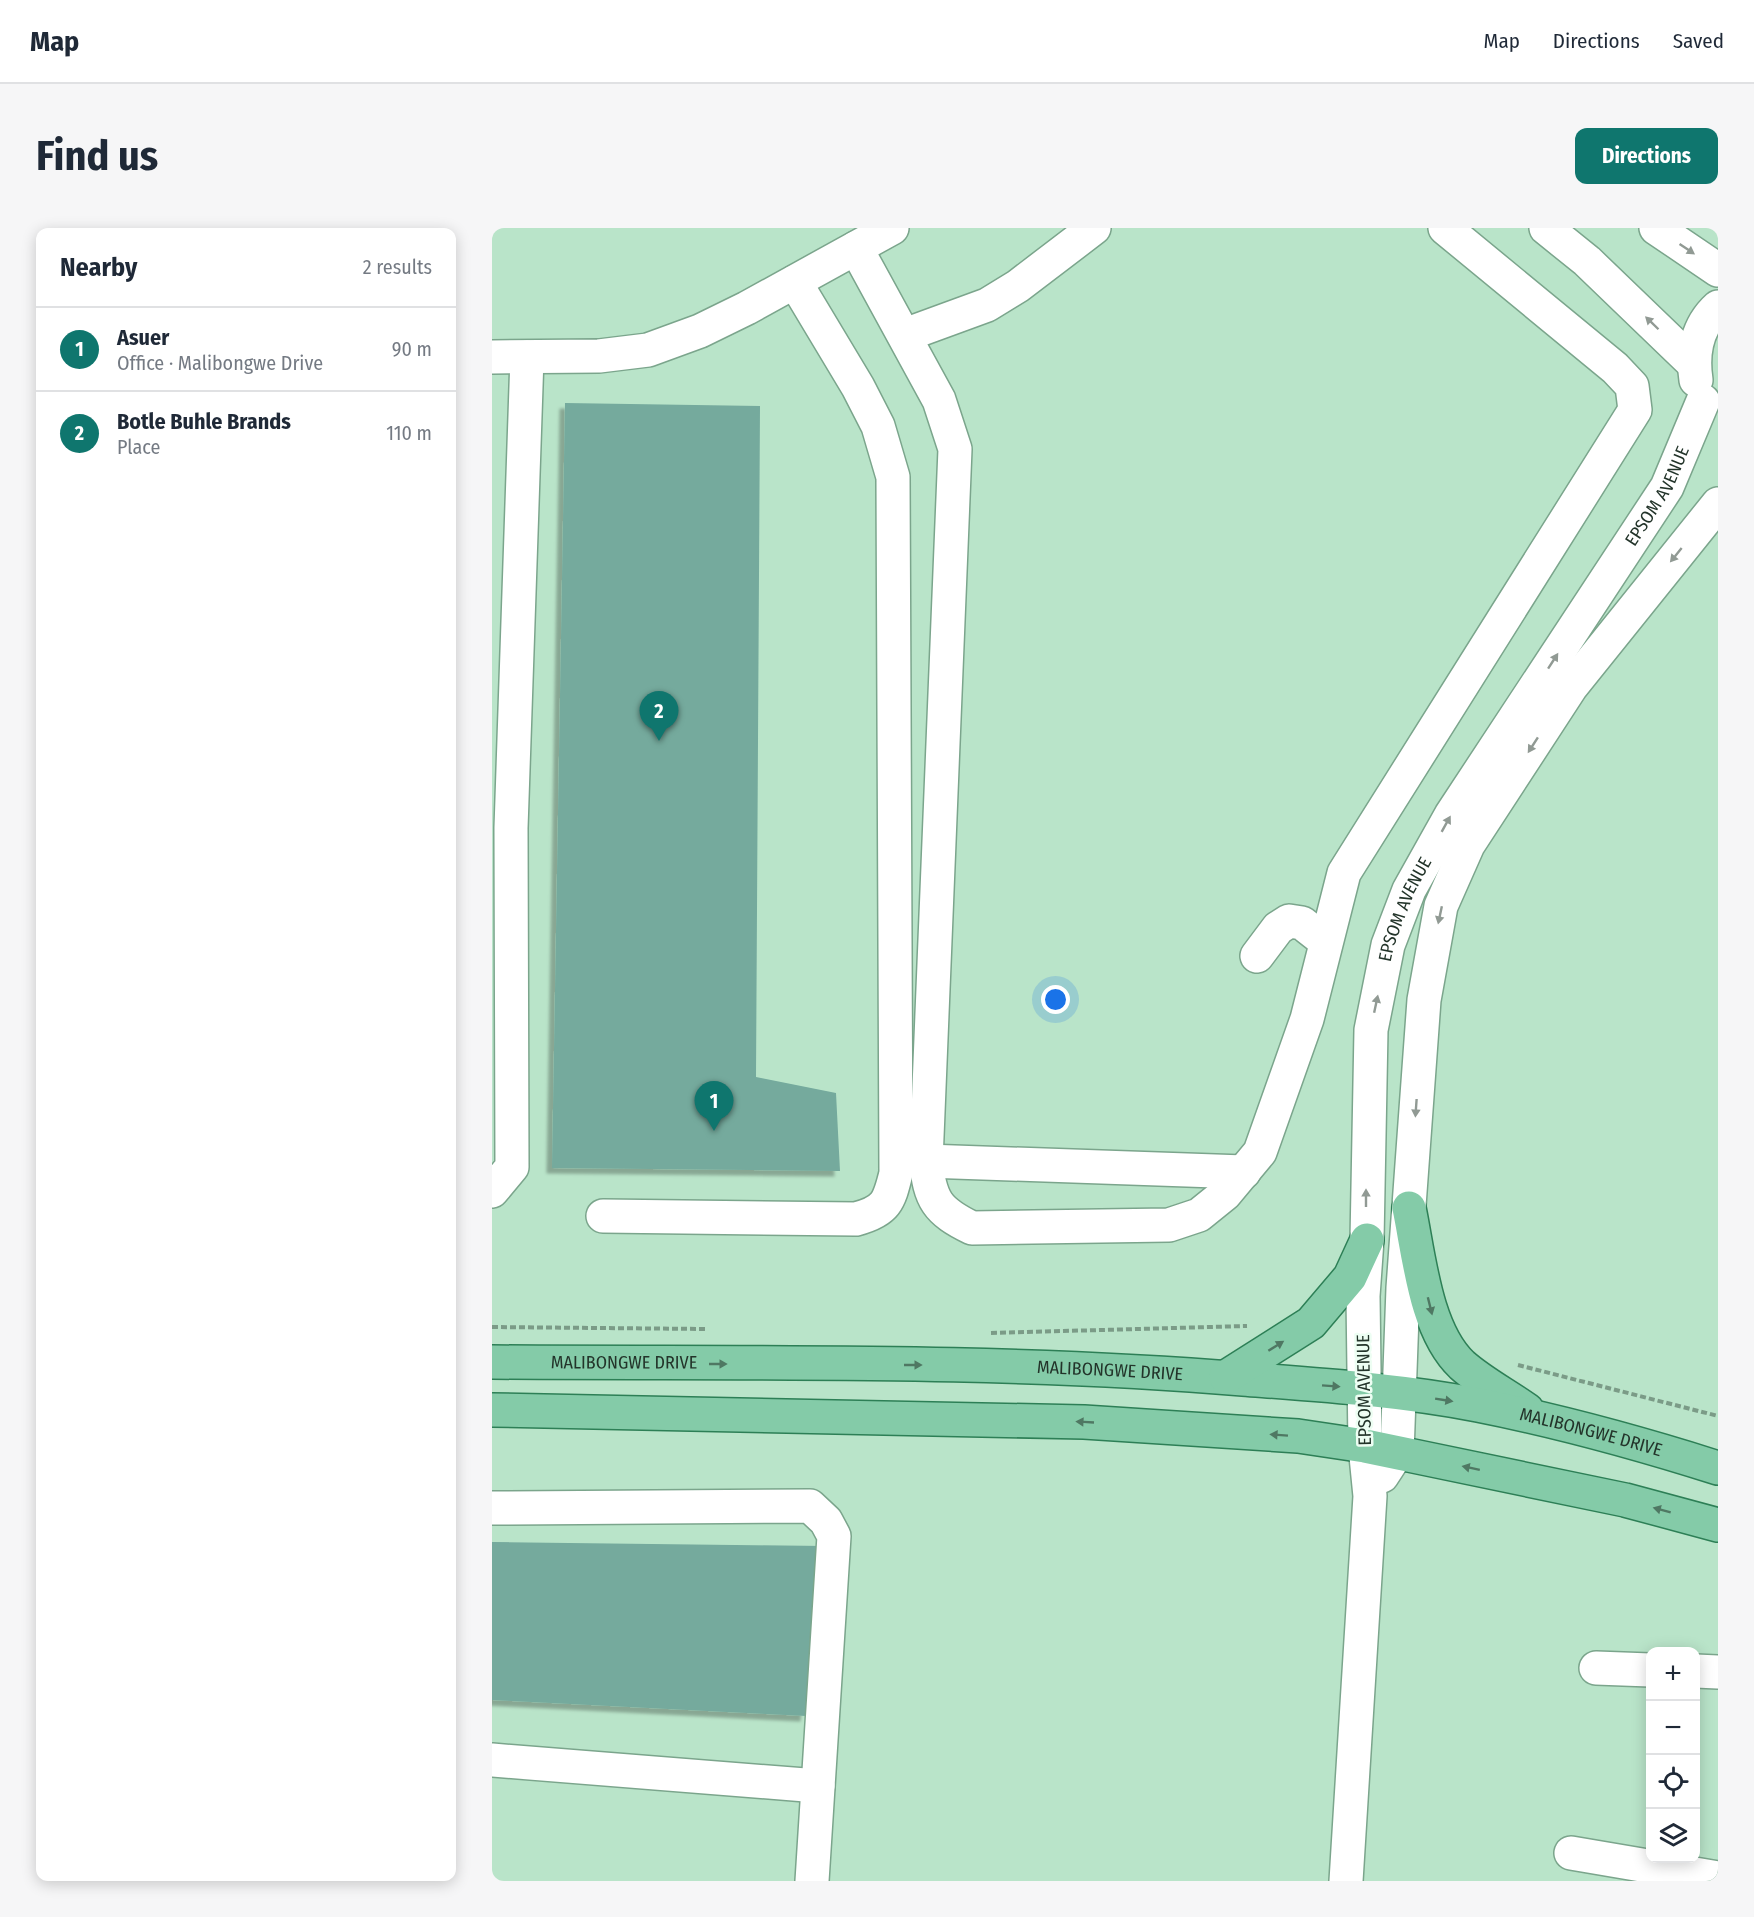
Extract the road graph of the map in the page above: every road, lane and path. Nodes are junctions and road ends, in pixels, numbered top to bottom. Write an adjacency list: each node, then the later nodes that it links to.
1 (892, 228): 6 (street)
2 (1094, 228): 10 (street)
3 (1445, 228): 16 (street)
4 (1546, 228): 13 (street, one-way to 4)
5 (1656, 228): 7 (street, one-way to 7)
6 (856, 248): 8 (street); 10 (street)
7 (1718, 270)
8 (795, 282): 12 (street); 22 (street)
9 (1718, 307): 13 (street)
10 (905, 335): 18 (street)
11 (492, 357): 12 (street)
12 (527, 357): 20 (street)
13 (1694, 364): 14 (street)
14 (1711, 411): 23 (street, EPSOM AVENUE, one-way to 14)
15 (1718, 504): 21 (street, EPSOM AVENUE, one-way to 21)
16 (1324, 941): 17 (street); 19 (street)
17 (1257, 956)
18 (926, 1161): 19 (street); 19 (street)
19 (1244, 1172)
20 (492, 1191)
21 (1409, 1208): 32 (street, EPSOM AVENUE); 35 (main road, one-way to 35)
22 (603, 1216)
23 (1366, 1240): 30 (main road, one-way to 23); 31 (street, EPSOM AVENUE)
24 (1252, 1326): 27 (path)
25 (492, 1328): 26 (path)
26 (708, 1329)
27 (988, 1333)
28 (492, 1362): 30 (main road, MALIBONGWE DRIVE, one-way to 30)
29 (1518, 1365): 34 (path)
30 (1226, 1377): 31 (main road, MALIBONGWE DRIVE, one-way to 31)
31 (1365, 1388): 32 (main road, MALIBONGWE DRIVE); 36 (street, EPSOM AVENUE)
32 (1401, 1393): 35 (main road, MALIBONGWE DRIVE, one-way to 35); 37 (street, EPSOM AVENUE)
33 (492, 1410): 36 (main road, one-way to 33)
34 (1718, 1416)
35 (1542, 1420): 38 (main road, MALIBONGWE DRIVE)
36 (1365, 1446): 37 (main road); 39 (street, EPSOM AVENUE)
37 (1397, 1453): 39 (street, EPSOM AVENUE); 41 (main road, one-way to 37)
38 (1718, 1468)
39 (1370, 1496): 51 (street, EPSOM AVENUE)
40 (492, 1509): 47 (street)
41 (1718, 1525)
42 (1596, 1668): 43 (street)
43 (1646, 1670)
44 (1700, 1671): 45 (street)
45 (1718, 1672)
46 (492, 1760): 47 (street)
47 (818, 1786): 50 (street)
48 (1571, 1853): 49 (street)
49 (1718, 1878)
50 (812, 1881)
51 (1347, 1881)

